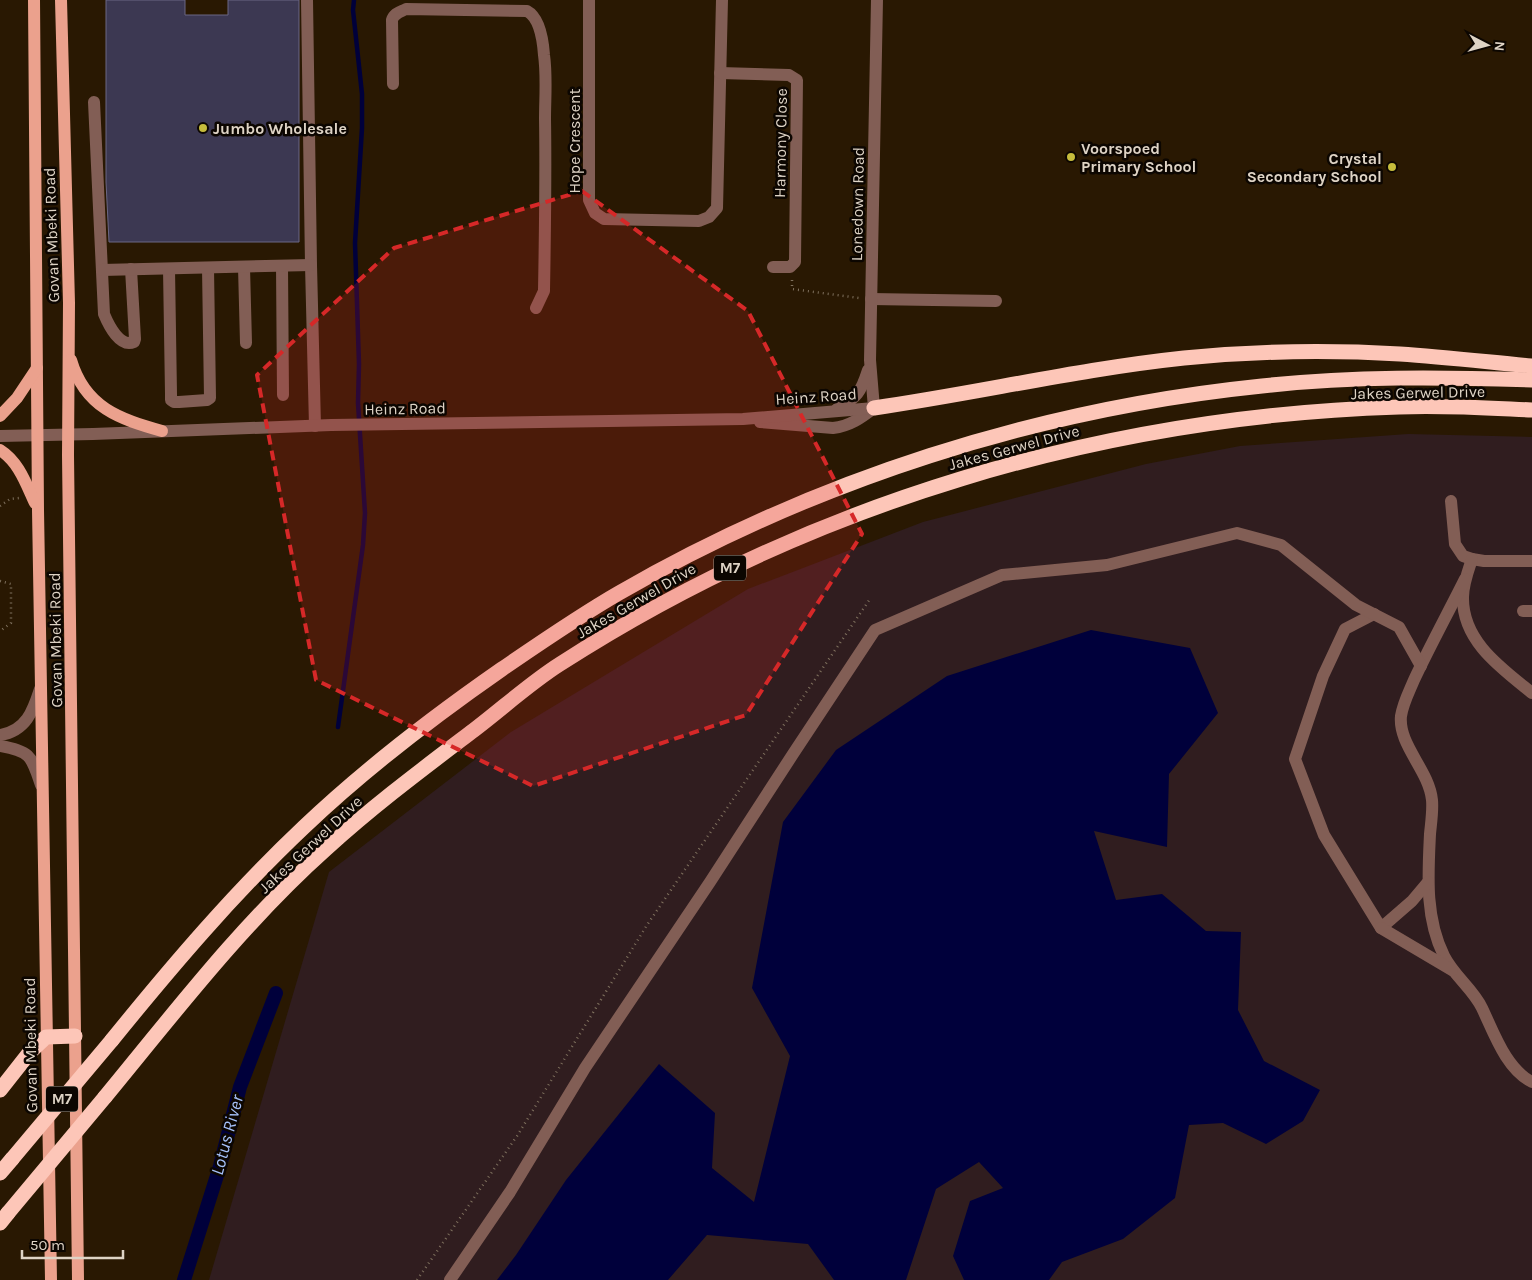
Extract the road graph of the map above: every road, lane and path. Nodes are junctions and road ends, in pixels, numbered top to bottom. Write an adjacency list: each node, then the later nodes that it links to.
1 (34, 0): 27 (main road, Govan Mbeki Road)
2 (62, 0): 24 (main road, Govan Mbeki Road)
3 (306, 0): 12 (street)
4 (589, 0): 8 (street, Hope Crescent)
5 (722, 0): 8 (street, Hope Crescent)
6 (877, 0): 20 (street, Lonedown Road)
7 (527, 5): 9 (street); 22 (street)
8 (720, 73): 13 (street, Harmony Close)
9 (393, 84)
10 (94, 102): 19 (street)
11 (282, 266): 12 (street); 14 (street); 29 (street)
12 (311, 266): 35 (street)
13 (792, 266): 15 (street); 20 (path)
14 (244, 267): 17 (street); 23 (street)
15 (773, 267)
16 (169, 268): 17 (street); 17 (street); 18 (street)
17 (208, 268)
18 (131, 269): 19 (street); 19 (street)
19 (102, 270)
20 (871, 299): 21 (street); 25 (street, Lonedown Road)
21 (996, 301)
22 (536, 308)
23 (246, 343)
24 (69, 351): 36 (main road); 38 (main road, Govan Mbeki Road)
25 (870, 360): 30 (street, Lonedown Road); 32 (street)
26 (1532, 366): 30 (highway)
27 (37, 368): 33 (main road); 37 (main road, Govan Mbeki Road)
28 (1532, 380): 65 (highway, Jakes Gerwel Drive / M7, bridge)
29 (283, 395)
30 (874, 408): 32 (street, Heinz Road); 34 (street, Heinz Road)
31 (1532, 410): 66 (highway, Jakes Gerwel Drive / M7, bridge)
32 (830, 412): 34 (street, Heinz Road)
33 (0, 416)
34 (743, 419): 35 (street, Heinz Road)
35 (315, 426): 36 (street, Heinz Road)
36 (162, 431): 38 (street, Heinz Road)
37 (37, 435): 38 (street, Heinz Road); 39 (street, Heinz Road); 44 (main road, Govan Mbeki Road)
38 (69, 435): 61 (main road, Govan Mbeki Road)
39 (0, 436)
40 (0, 450): 44 (main road)
41 (20, 498): 43 (path)
42 (1450, 501): 45 (street)
43 (0, 506)
44 (38, 510): 53 (main road, Govan Mbeki Road)
45 (1472, 559): 46 (street); 47 (street)
46 (1532, 561)
47 (1465, 579): 52 (street); 54 (street)
48 (0, 580): 51 (path)
49 (870, 599): 69 (path)
50 (1374, 614): 52 (street); 59 (street); 70 (street)
51 (0, 630)
52 (1421, 666): 58 (street)
53 (40, 688): 55 (street); 57 (main road, Govan Mbeki Road)
54 (1530, 690)
55 (0, 735)
56 (0, 746): 57 (street)
57 (42, 788): 62 (main road, Govan Mbeki Road)
58 (1428, 882): 59 (street); 60 (street)
59 (1381, 928): 60 (street)
60 (1453, 971): 63 (street)
61 (75, 1036): 62 (highway); 68 (main road, Govan Mbeki Road)
62 (46, 1037): 64 (highway); 67 (main road, Govan Mbeki Road)
63 (1532, 1082)
64 (0, 1090)
65 (0, 1174)
66 (4, 1218)
67 (51, 1280)
68 (78, 1280)
69 (417, 1280)
70 (450, 1280)

